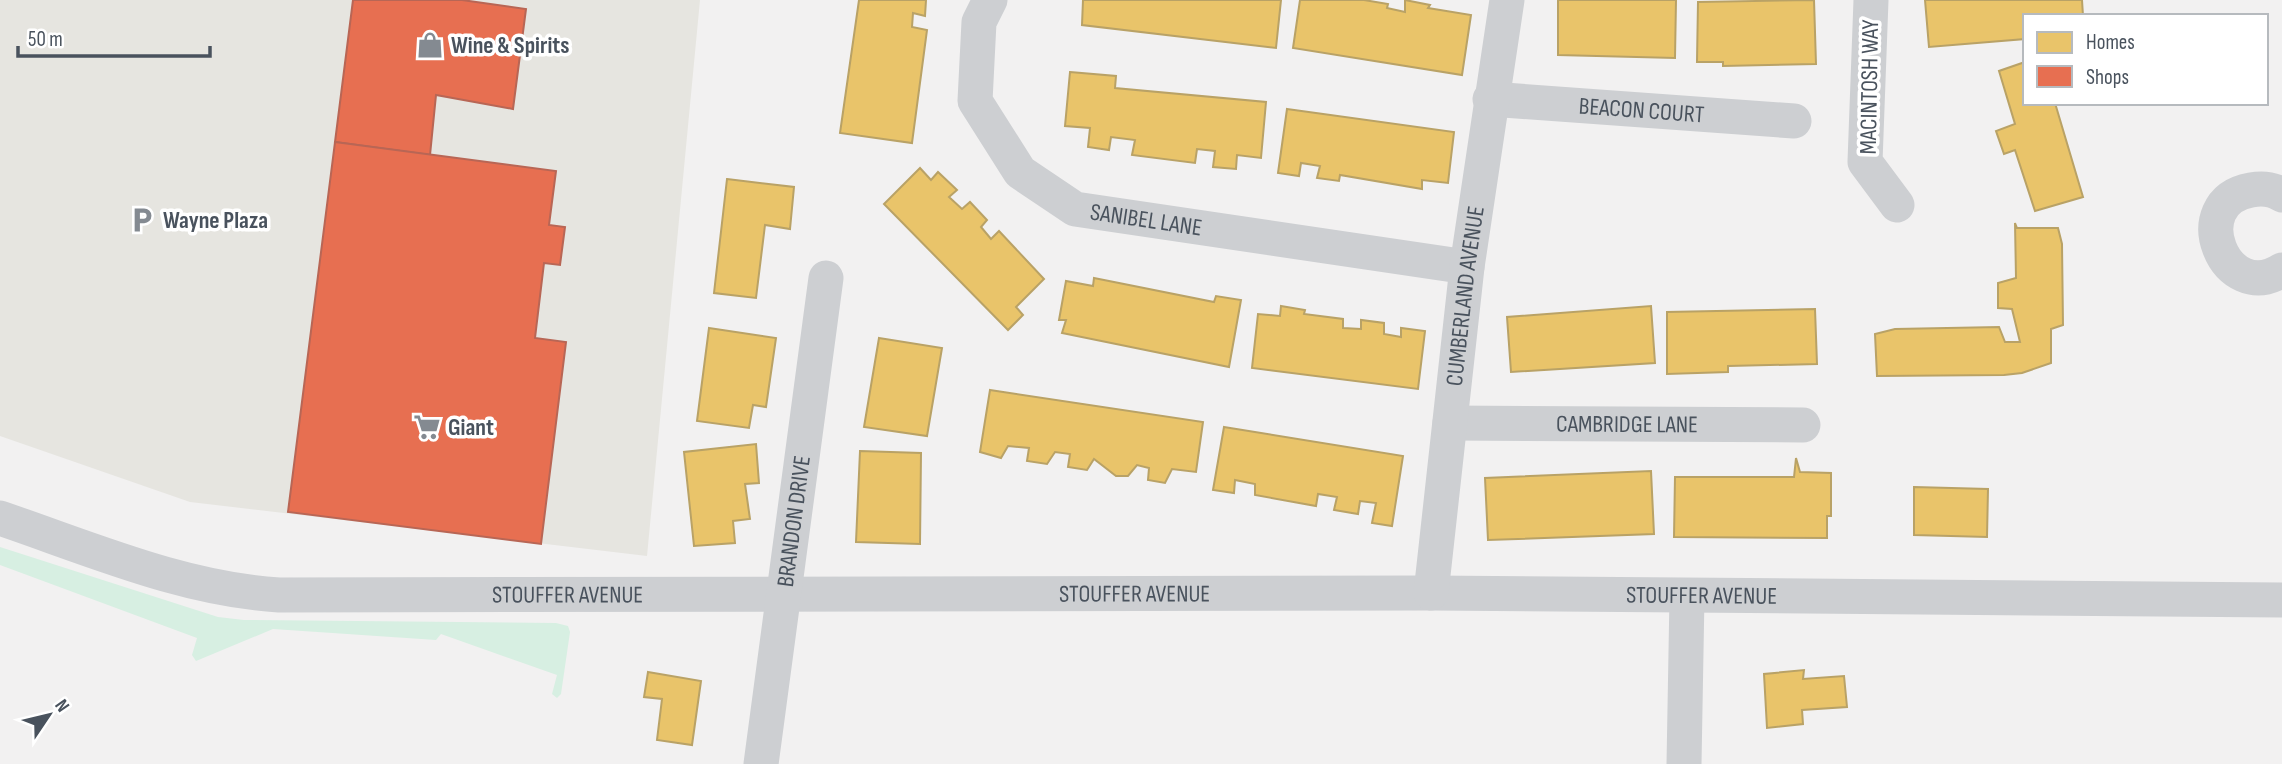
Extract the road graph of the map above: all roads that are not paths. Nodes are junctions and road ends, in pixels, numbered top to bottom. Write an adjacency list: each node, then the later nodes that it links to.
1 (990, 0): 8 (street, SANIBEL LANE)
2 (1507, 0): 4 (street, CUMBERLAND AVENUE)
3 (1871, 0): 7 (street, MACINTOSH WAY)
4 (1490, 99): 5 (street, BEACON COURT); 8 (street, CUMBERLAND AVENUE)
5 (1794, 121)
6 (2282, 195): 9 (street)
7 (1897, 205)
8 (1467, 267): 11 (street, CUMBERLAND AVENUE)
9 (2282, 270)
10 (826, 278): 15 (street, BRANDON DRIVE)
11 (1450, 423): 12 (street, CAMBRIDGE LANE); 14 (street, CUMBERLAND AVENUE)
12 (1803, 425)
13 (0, 519): 15 (street, STOUFFER AVENUE)
14 (1431, 593): 15 (street, STOUFFER AVENUE); 16 (street, STOUFFER AVENUE)
15 (782, 595): 18 (street, BRANDON DRIVE)
16 (1688, 596): 17 (street, STOUFFER AVENUE); 19 (street)
17 (2282, 600)
18 (761, 764)
19 (1684, 764)

